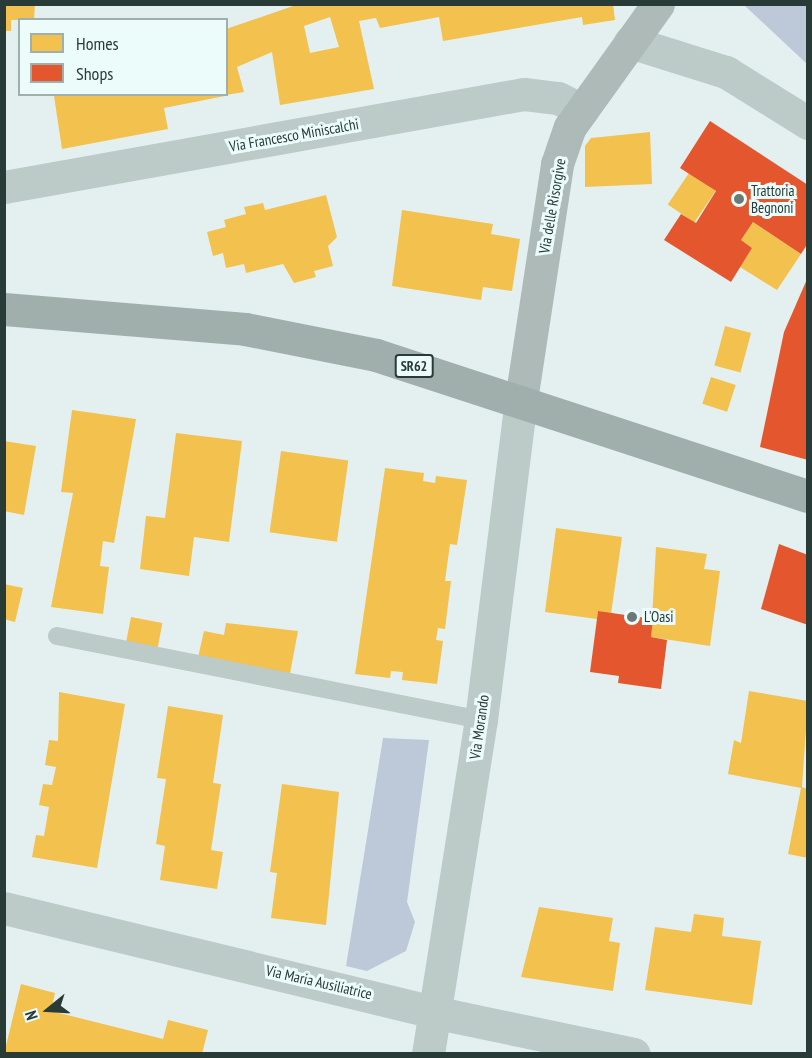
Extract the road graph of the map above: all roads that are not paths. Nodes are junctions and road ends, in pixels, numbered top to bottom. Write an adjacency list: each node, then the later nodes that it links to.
1 (658, 4): 2 (street, Via delle Risorgive)
2 (630, 42): 3 (street, Via delle Risorgive); 4 (street)
3 (582, 110): 5 (street, Via Francesco Miniscalchi); 7 (street, Via delle Risorgive)
4 (807, 123)
5 (4, 187)
6 (4, 309): 7 (main road, SR62)
7 (521, 400): 8 (main road, SR62); 10 (street, Via Morando)
8 (807, 496)
9 (57, 636): 10 (lane)
10 (481, 720): 12 (street, Via Morando)
11 (4, 908): 12 (street, Via Maria Ausiliatrice)
12 (433, 1012): 13 (street, Via Morando); 14 (street, Via Maria Ausiliatrice)
13 (428, 1053)
14 (634, 1053)

